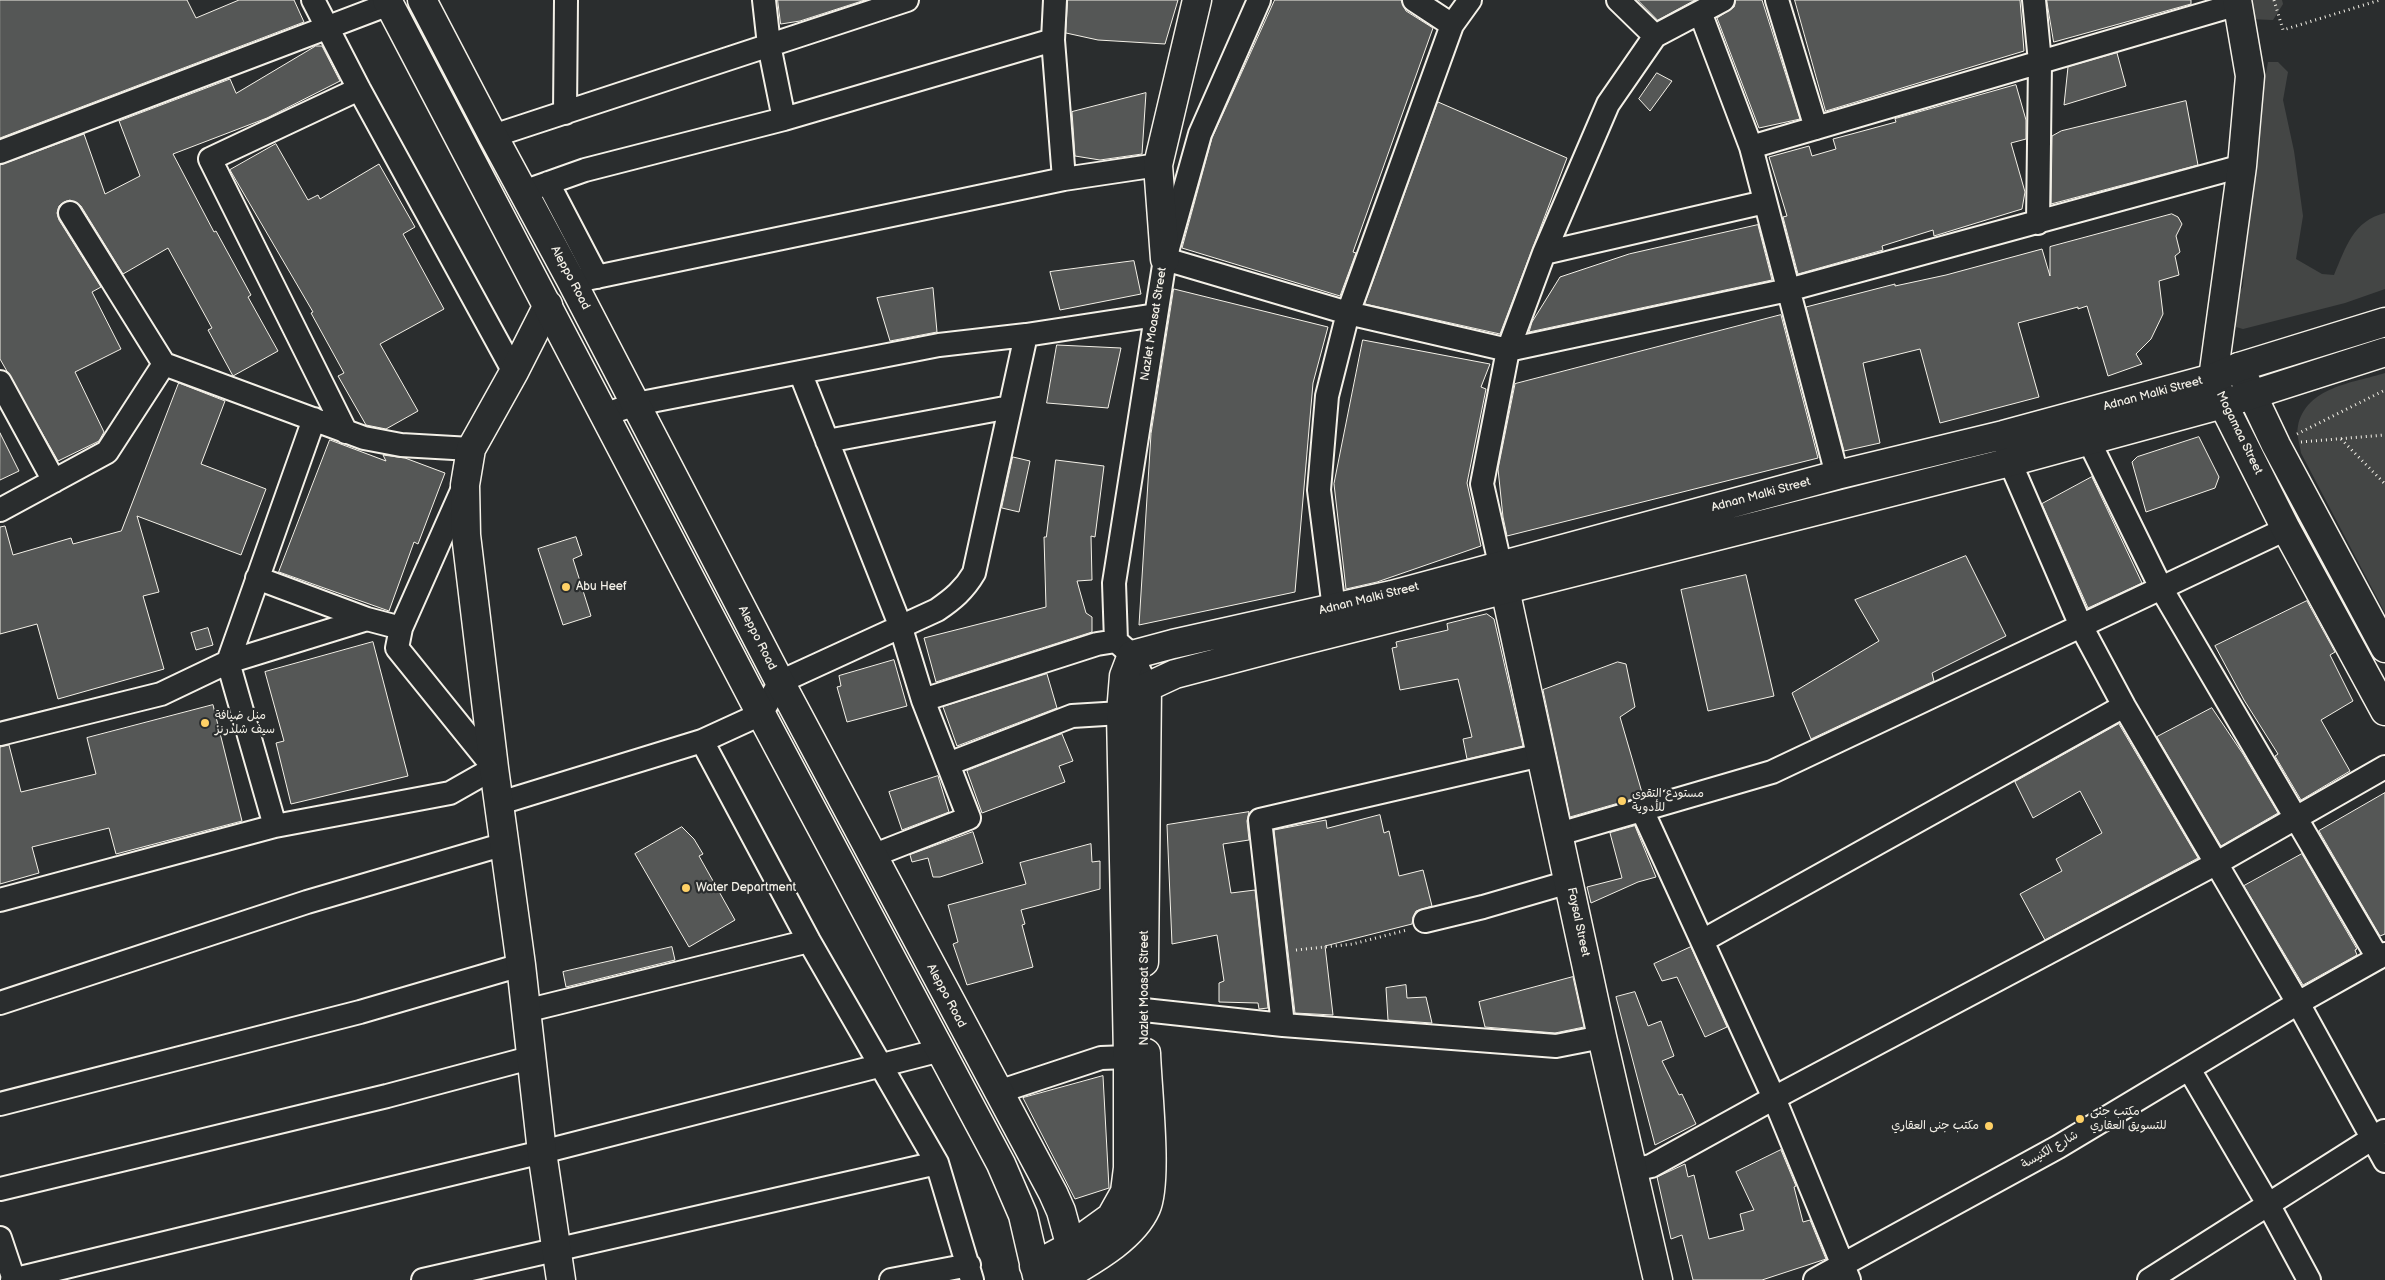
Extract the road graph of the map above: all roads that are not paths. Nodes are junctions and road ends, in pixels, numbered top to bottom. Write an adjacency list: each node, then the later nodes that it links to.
1 (313, 0): 19 (street)
2 (422, 0): 28 (main road, Aleppo Road)
3 (566, 0): 25 (street)
4 (764, 0): 22 (street)
5 (1055, 0): 21 (street)
6 (1197, 0): 31 (main road)
7 (1259, 0): 39 (street, Nazlet Moasat Street)
8 (1414, 0): 18 (street)
9 (1470, 0): 18 (street)
10 (1618, 0): 20 (street)
11 (1723, 0): 17 (street)
12 (1778, 0): 27 (street)
13 (2034, 0): 23 (street)
14 (902, 1): 22 (street)
15 (388, 2): 19 (street); 42 (main road)
16 (2237, 2): 23 (street); 32 (main road, Mogamaa Street)
17 (1700, 12): 20 (street); 29 (street)
18 (1452, 25): 43 (street)
19 (327, 29): 24 (street); 30 (street)
20 (1654, 36): 38 (street)
21 (1053, 40): 26 (street); 33 (street)
22 (769, 45): 25 (street); 26 (street)
23 (2040, 62): 27 (street); 37 (street)
24 (359, 89): 52 (street); 62 (street)
25 (565, 113): 28 (street)
26 (784, 119): 34 (street)
27 (1816, 128): 29 (street)
28 (493, 136): 34 (main road, Aleppo Road)
29 (1751, 147): 35 (street)
30 (0, 152)
31 (1158, 165): 33 (street); 39 (main road)
32 (2242, 166): 37 (street); 46 (main road, Mogamaa Street)
33 (1064, 179): 40 (street)
34 (536, 188): 40 (main road, Aleppo Road)
35 (1765, 202): 38 (street); 41 (street)
36 (70, 213): 50 (street)
37 (2038, 223): 41 (street)
38 (1544, 253): 48 (street)
39 (1165, 259): 43 (street); 44 (street, Nazlet Moasat Street)
40 (585, 279): 57 (main road, Aleppo Road)
41 (1788, 290): 48 (street); 68 (street)
42 (548, 305): 52 (main road); 60 (main road)
43 (1348, 313): 48 (street); 76 (street)
44 (1156, 314): 47 (street); 81 (street, Nazlet Moasat Street)
45 (2385, 322): 51 (main road, Adnan Malki Street)
46 (2220, 332): 51 (main road); 54 (main road, Mogamaa Street)
47 (1026, 335): 53 (street); 59 (street)
48 (1508, 350): 73 (street)
49 (2385, 352): 56 (main road, Adnan Malki Street)
50 (164, 364): 61 (street); 69 (street)
51 (2239, 367): 54 (main road, Adnan Malki Street); 56 (main road)
52 (514, 372): 66 (main road)
53 (800, 372): 57 (street); 65 (street)
54 (2213, 378): 58 (main road, Mogamaa Street); 63 (main road, Adnan Malki Street)
55 (0, 382): 69 (street)
56 (2250, 395): 58 (main road, Adnan Malki Street); 82 (main road)
57 (636, 404): 60 (street); 84 (main road, Aleppo Road)
58 (2223, 404): 64 (main road, Adnan Malki Street); 72 (main road, Mogamaa Street)
59 (1010, 407): 65 (street); 78 (street)
60 (606, 414): 90 (main road)
61 (314, 419): 62 (street); 74 (street)
62 (346, 432): 66 (street)
63 (2003, 435): 67 (street); 68 (main road, Adnan Malki Street)
64 (2088, 439): 67 (main road, Adnan Malki Street); 75 (street)
65 (827, 441): 78 (street)
66 (471, 449): 70 (main road)
67 (2010, 462): 73 (main road, Adnan Malki Street); 79 (street)
68 (1837, 475): 73 (main road, Adnan Malki Street)
69 (54, 481): 71 (street)
70 (465, 485): 80 (street); 96 (main road)
71 (0, 510)
72 (2286, 530): 75 (street); 88 (main road, Mogamaa Street)
73 (1502, 576): 76 (main road, Adnan Malki Street); 85 (main road, Adnan Malki Street); 93 (main road, Faysal Street)
74 (258, 578): 77 (street); 83 (street)
75 (2161, 588): 79 (street); 99 (street)
76 (1334, 609): 81 (main road, Adnan Malki Street)
77 (367, 619): 80 (street); 83 (street)
78 (900, 625): 84 (street); 86 (street)
79 (2081, 626): 87 (street); 98 (street)
80 (401, 628): 96 (street)
81 (1124, 648): 85 (street, Nazlet Moasat Street); 86 (street); 89 (main road, Nazlet Moasat Street)
82 (2385, 648)
83 (228, 662): 91 (street); 100 (street)
84 (780, 682): 90 (street); 103 (main road, Aleppo Road)
85 (1147, 687): 115 (main road, Nazlet Moasat Street)
86 (923, 700): 94 (street)
87 (2124, 706): 104 (street); 109 (street)
88 (2385, 711)
89 (1121, 712): 94 (street); 119 (main road, Nazlet Moasat Street)
90 (761, 714): 92 (street); 118 (main road)
91 (0, 734)
92 (702, 742): 97 (street); 108 (street)
93 (1541, 755): 101 (main road, Faysal Street); 116 (street)
94 (948, 764): 103 (street)
95 (2385, 767): 99 (street)
96 (494, 768): 97 (main road); 100 (street)
97 (500, 803): 102 (main road)
98 (1642, 810): 101 (street); 109 (street)
99 (2296, 818): 104 (street); 110 (street)
100 (275, 826): 106 (street)
101 (1559, 834): 105 (main road, Faysal Street)
102 (505, 844): 111 (main road); 112 (street)
103 (872, 856): 123 (main road, Aleppo Road)
104 (2218, 863): 113 (street); 124 (street)
105 (1569, 882): 107 (street); 117 (main road, Faysal Street)
106 (0, 900)
107 (1425, 921)
108 (809, 941): 114 (street); 121 (street)
109 (1702, 941): 124 (street)
110 (2381, 956): 113 (street, شارع الكنيسة)
111 (521, 965): 114 (main road); 125 (street)
112 (0, 1003)
113 (2298, 1003): 122 (street, شارع الكنيسة); 126 (street)
114 (525, 1010): 120 (main road)
115 (1144, 1010): 116 (street); 135 (main road, Nazlet Moasat Street)
116 (1283, 1025): 117 (street)
117 (1602, 1037): 130 (main road, Faysal Street)
118 (941, 1050): 121 (street); 138 (main road)
119 (1128, 1056): 123 (street); 135 (main road, Nazlet Moasat Street)
120 (530, 1058): 127 (main road); 131 (street)
121 (882, 1065): 127 (street); 129 (street)
122 (2189, 1069): 132 (street); 137 (street, شارع الكنيسة)
123 (998, 1092): 135 (main road, Aleppo Road)
124 (1774, 1098): 130 (street); 137 (street)
125 (0, 1104)
126 (2379, 1134): 128 (street); 132 (street)
127 (542, 1152): 134 (main road); 139 (street)
128 (2385, 1161)
129 (937, 1163): 134 (street); 136 (street)
130 (1633, 1170): 143 (main road, Faysal Street)
131 (0, 1190)
132 (2268, 1204): 145 (street); 146 (street)
133 (0, 1238): 139 (street)
134 (558, 1249): 140 (street); 141 (main road)
135 (1071, 1269): 138 (main road, Nazlet Moasat Street)
136 (970, 1272): 142 (street)
137 (1846, 1272): 144 (street, شارع الكنيسة)
138 (1036, 1273)
139 (13, 1280)
140 (423, 1280)
141 (561, 1280)
142 (891, 1280)
143 (1658, 1280)
144 (1815, 1280)
145 (2149, 1280)
146 (2309, 1280)

